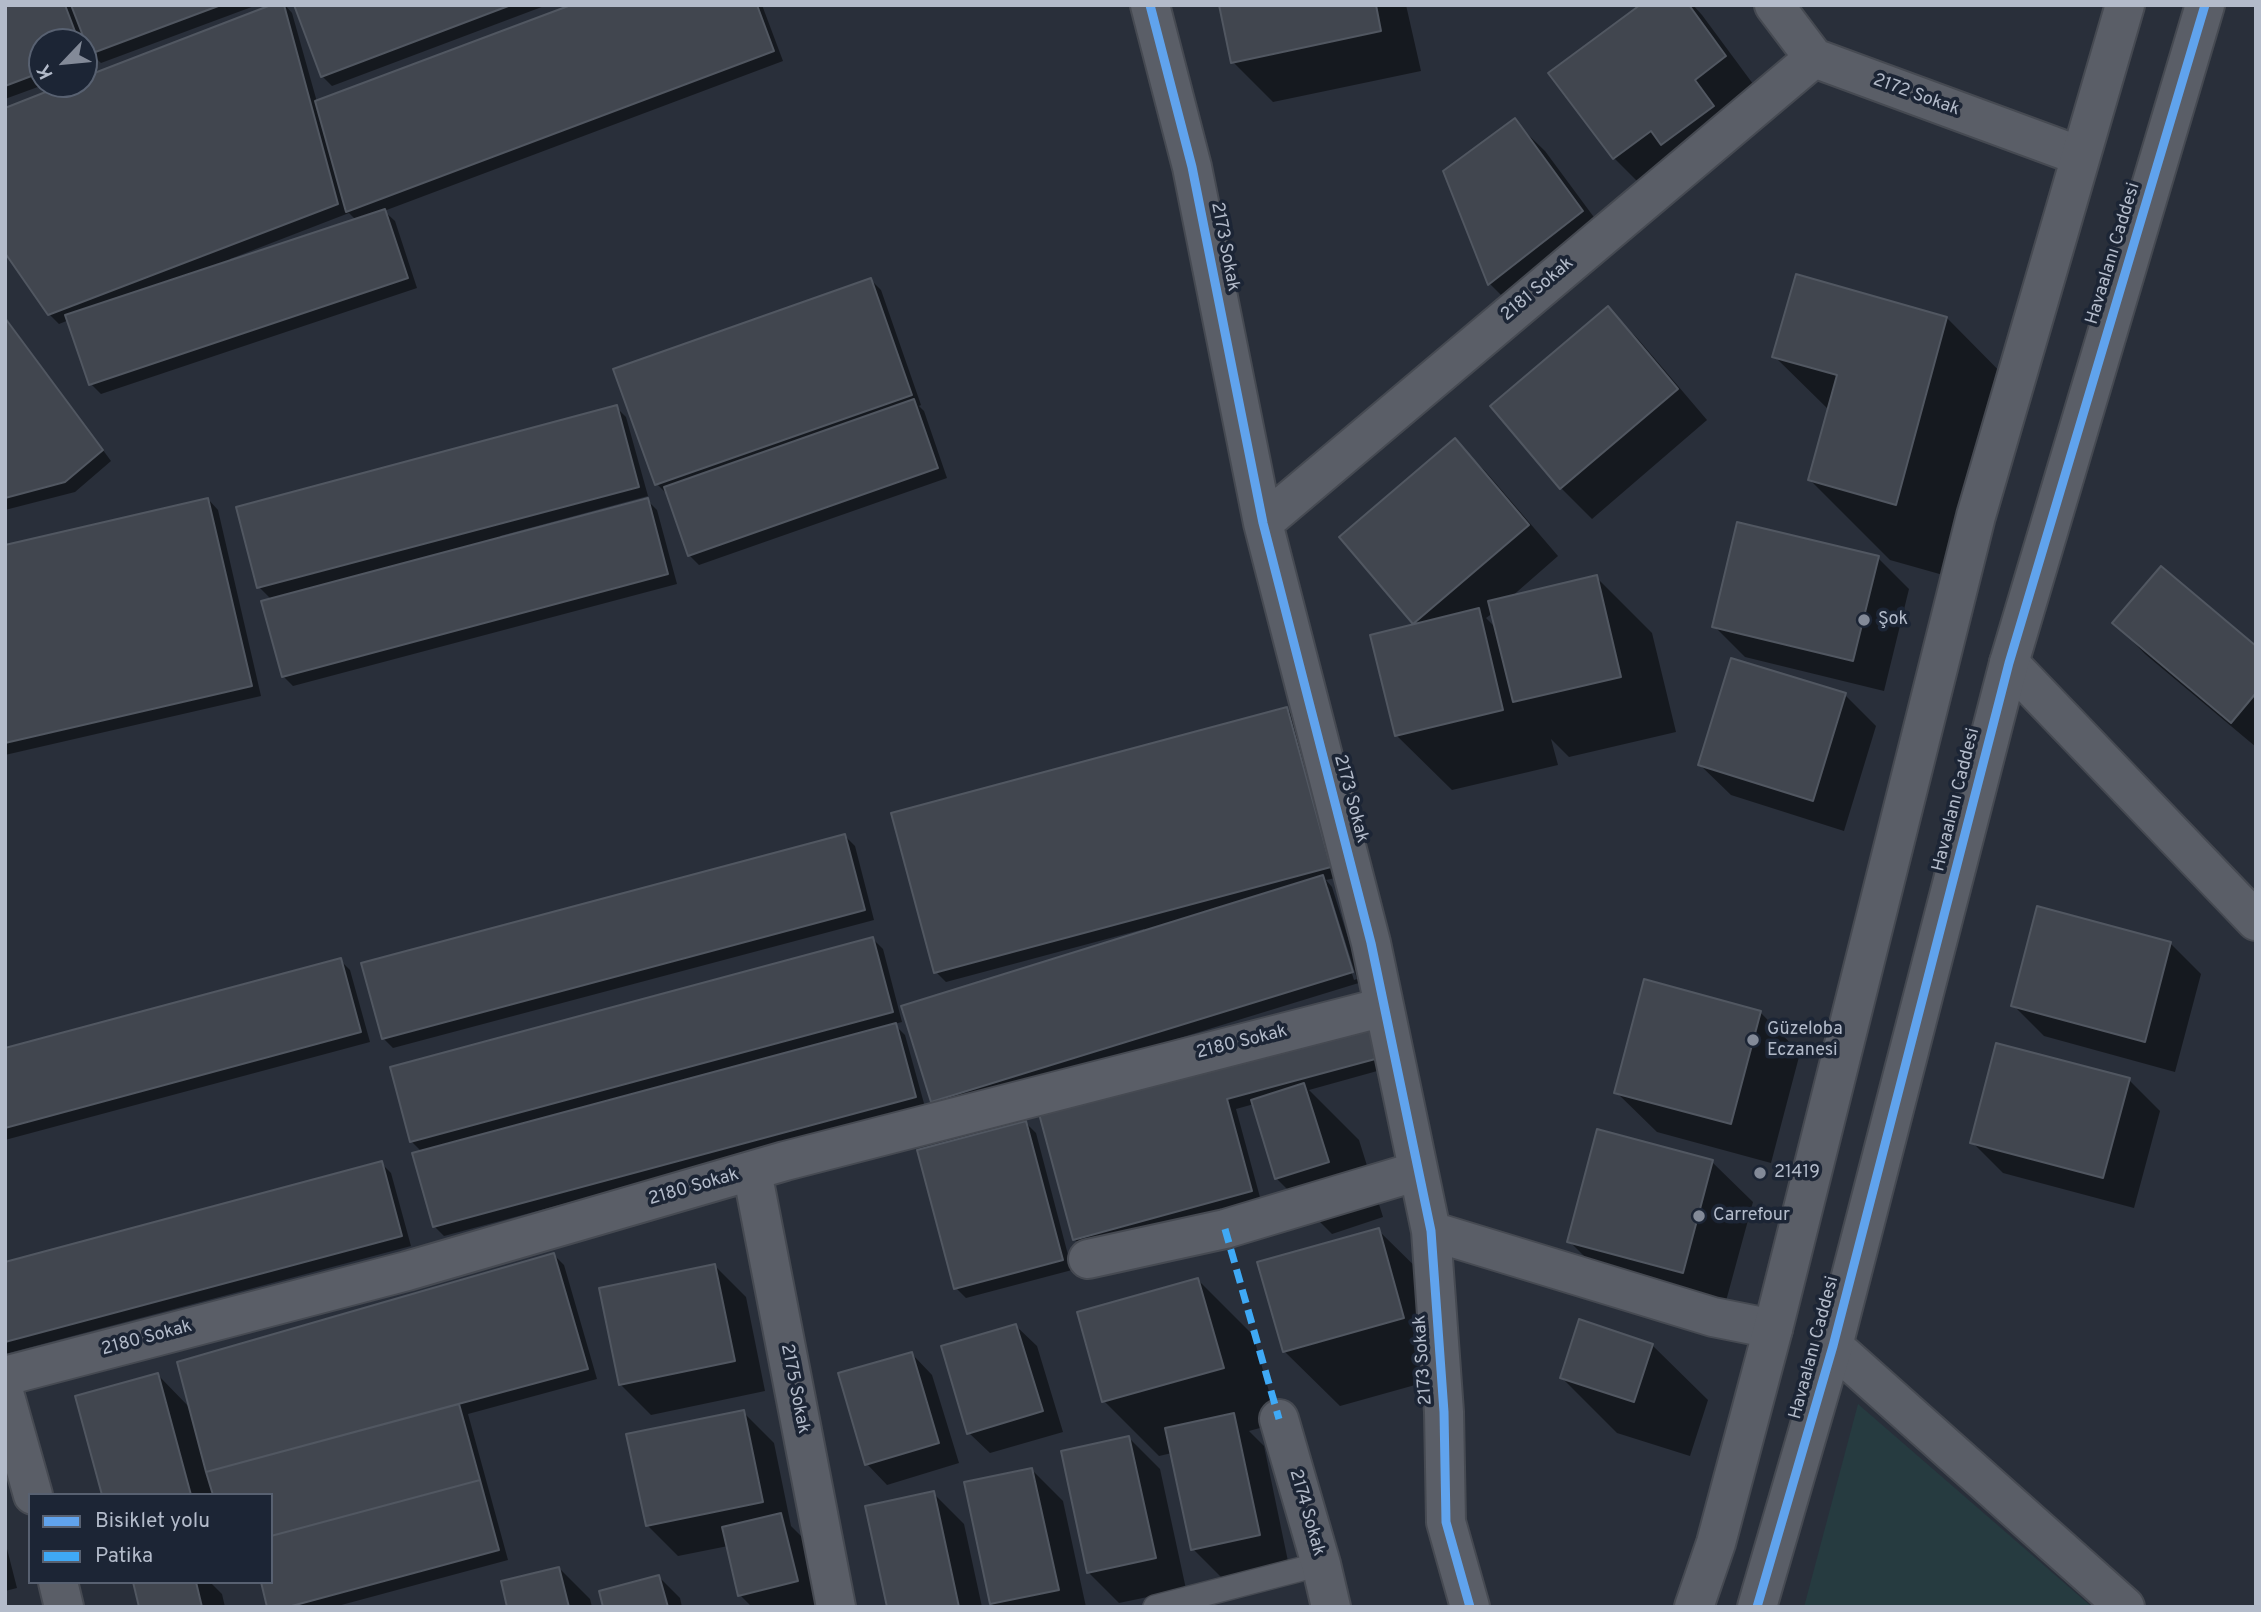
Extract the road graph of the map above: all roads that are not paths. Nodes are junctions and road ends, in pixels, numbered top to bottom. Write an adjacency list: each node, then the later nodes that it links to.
1 (1150, 5): 7 (street, 2173 Sokak)
2 (1774, 5): 5 (street)
3 (2125, 5): 6 (street)
4 (2205, 5): 8 (street, Havaalanı Caddesi)
5 (1814, 58): 6 (street, 2172 Sokak); 7 (street, 2181 Sokak)
6 (2080, 156): 15 (street)
7 (1263, 523): 10 (street, 2173 Sokak)
8 (2008, 663): 9 (street); 16 (street, Havaalanı Caddesi)
9 (2256, 921)
10 (1384, 1007): 11 (street, 2180 Sokak); 12 (street, 2173 Sokak)
11 (752, 1171): 17 (street, 2180 Sokak); 24 (street, 2175 Sokak)
12 (1418, 1171): 13 (street, 2173 Sokak); 14 (street)
13 (1431, 1231): 15 (street); 27 (street, 2173 Sokak)
14 (1088, 1258)
15 (1773, 1329): 28 (street)
16 (1833, 1346): 29 (street, Havaalanı Caddesi); 30 (street)
17 (5, 1376)
18 (5, 1396): 20 (street)
19 (1279, 1419): 21 (street, 2174 Sokak)
20 (32, 1493)
21 (1321, 1564): 25 (lane); 26 (street, 2174 Sokak)
22 (58, 1584): 23 (street)
23 (64, 1607)
24 (836, 1607)
25 (1154, 1607)
26 (1331, 1607)
27 (1470, 1607)
28 (1694, 1607)
29 (1757, 1607)
30 (2125, 1607)

